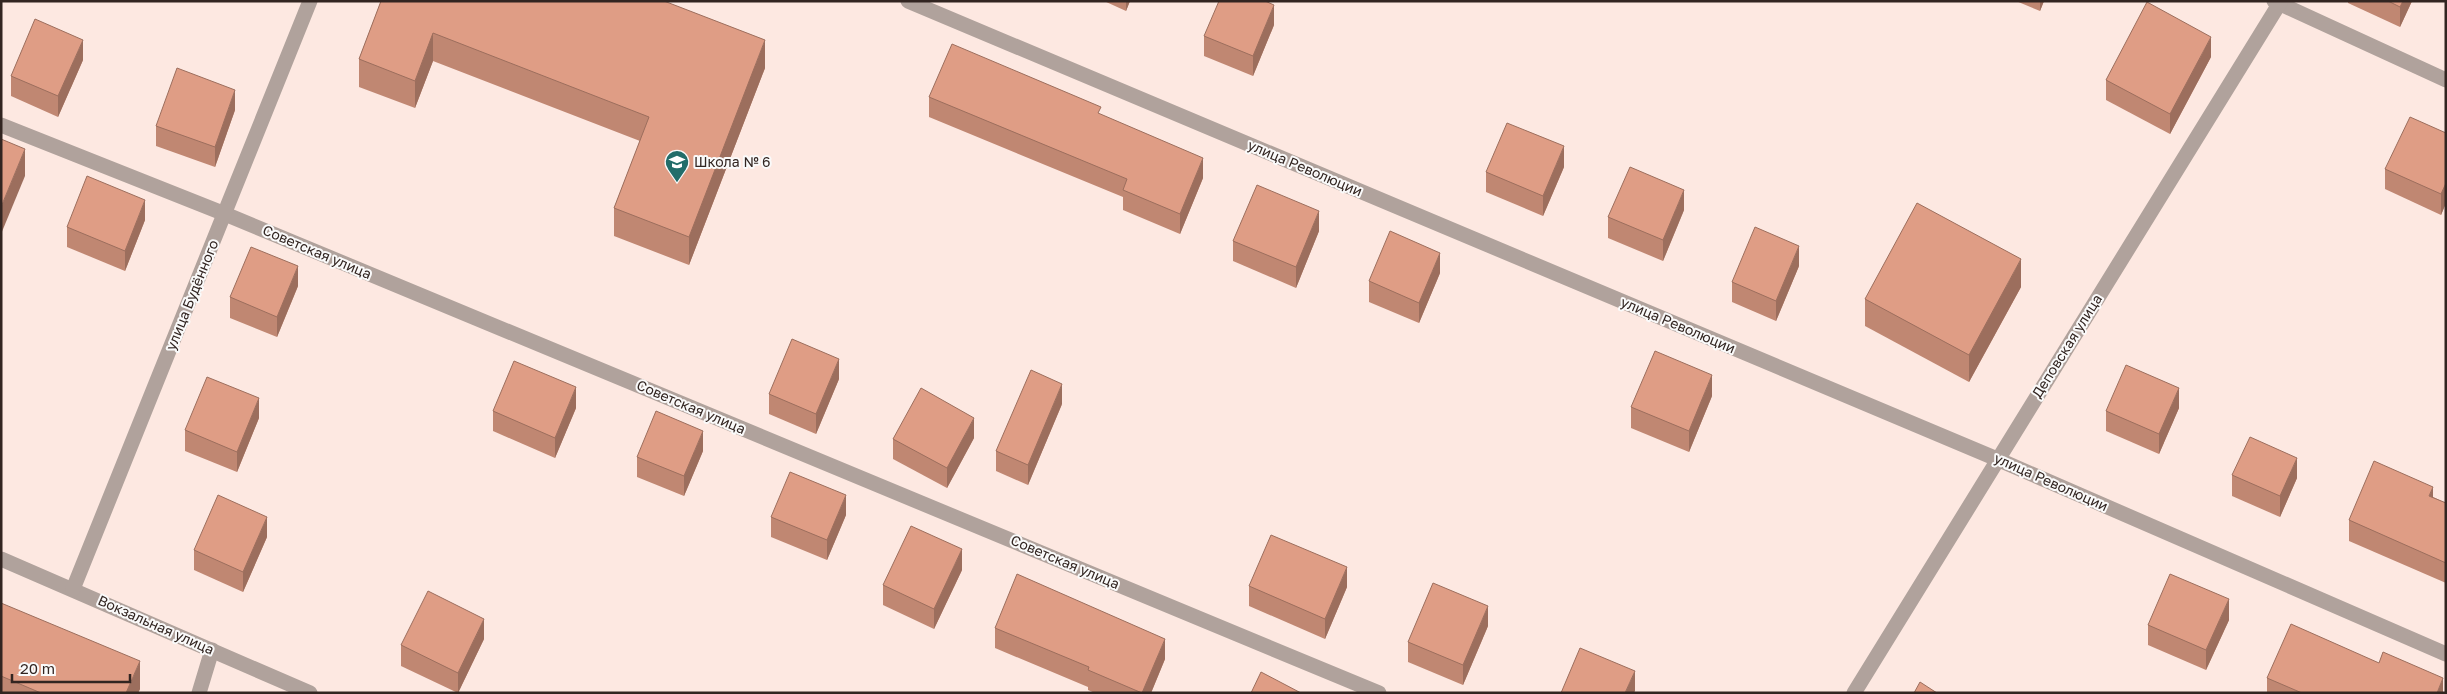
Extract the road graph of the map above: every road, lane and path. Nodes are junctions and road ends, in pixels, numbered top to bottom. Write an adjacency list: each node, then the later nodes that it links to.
1 (310, 1): 6 (street, улица Будённого)
2 (908, 1): 7 (street, улица Революции)
3 (2278, 2): 4 (street); 7 (street, Деповская улица)
4 (2446, 80)
5 (1, 125): 6 (street, Советская улица)
6 (225, 214): 9 (street, улица Будённого); 14 (street, Советская улица)
7 (1997, 459): 11 (street, улица Революции); 15 (street, Деповская улица)
8 (1, 559): 9 (street, Вокзальная улица)
9 (73, 589): 10 (street, Вокзальная улица)
10 (212, 650): 12 (street); 13 (street, Вокзальная улица)
11 (2446, 654)
12 (198, 693)
13 (310, 693)
14 (1379, 693)
15 (1854, 693)

